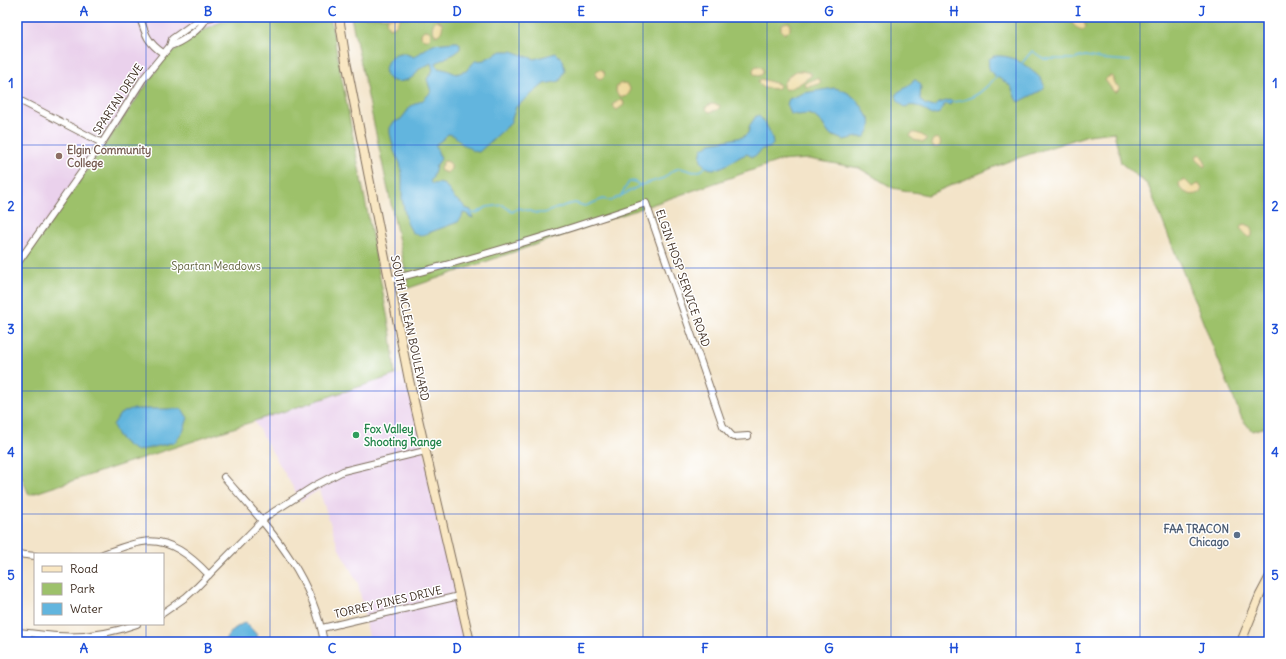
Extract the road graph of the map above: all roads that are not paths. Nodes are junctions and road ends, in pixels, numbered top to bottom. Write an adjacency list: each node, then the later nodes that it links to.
1 (140, 17): 4 (street)
2 (339, 17): 8 (main road, SOUTH MCLEAN BOULEVARD)
3 (209, 18): 4 (street, SPARTAN DRIVE)
4 (163, 53): 6 (street, SPARTAN DRIVE)
5 (17, 100): 6 (street)
6 (102, 143): 7 (street, SPARTAN DRIVE)
7 (17, 264)
8 (389, 280): 9 (street, ELGIN HOSP SERVICE ROAD); 10 (main road, SOUTH MCLEAN BOULEVARD)
9 (748, 436)
10 (425, 451): 12 (street); 18 (main road, SOUTH MCLEAN BOULEVARD)
11 (224, 477): 12 (street)
12 (262, 521): 16 (street); 21 (street)
13 (106, 553): 16 (street)
14 (17, 554): 15 (street)
15 (34, 556)
16 (209, 575): 19 (street)
17 (1269, 578): 25 (main road)
18 (459, 596): 21 (street, TORREY PINES DRIVE); 24 (main road, SOUTH MCLEAN BOULEVARD)
19 (164, 611)
20 (134, 625): 22 (street)
21 (322, 628): 23 (street)
22 (17, 632)
23 (324, 642)
24 (470, 642)
25 (1240, 642)

